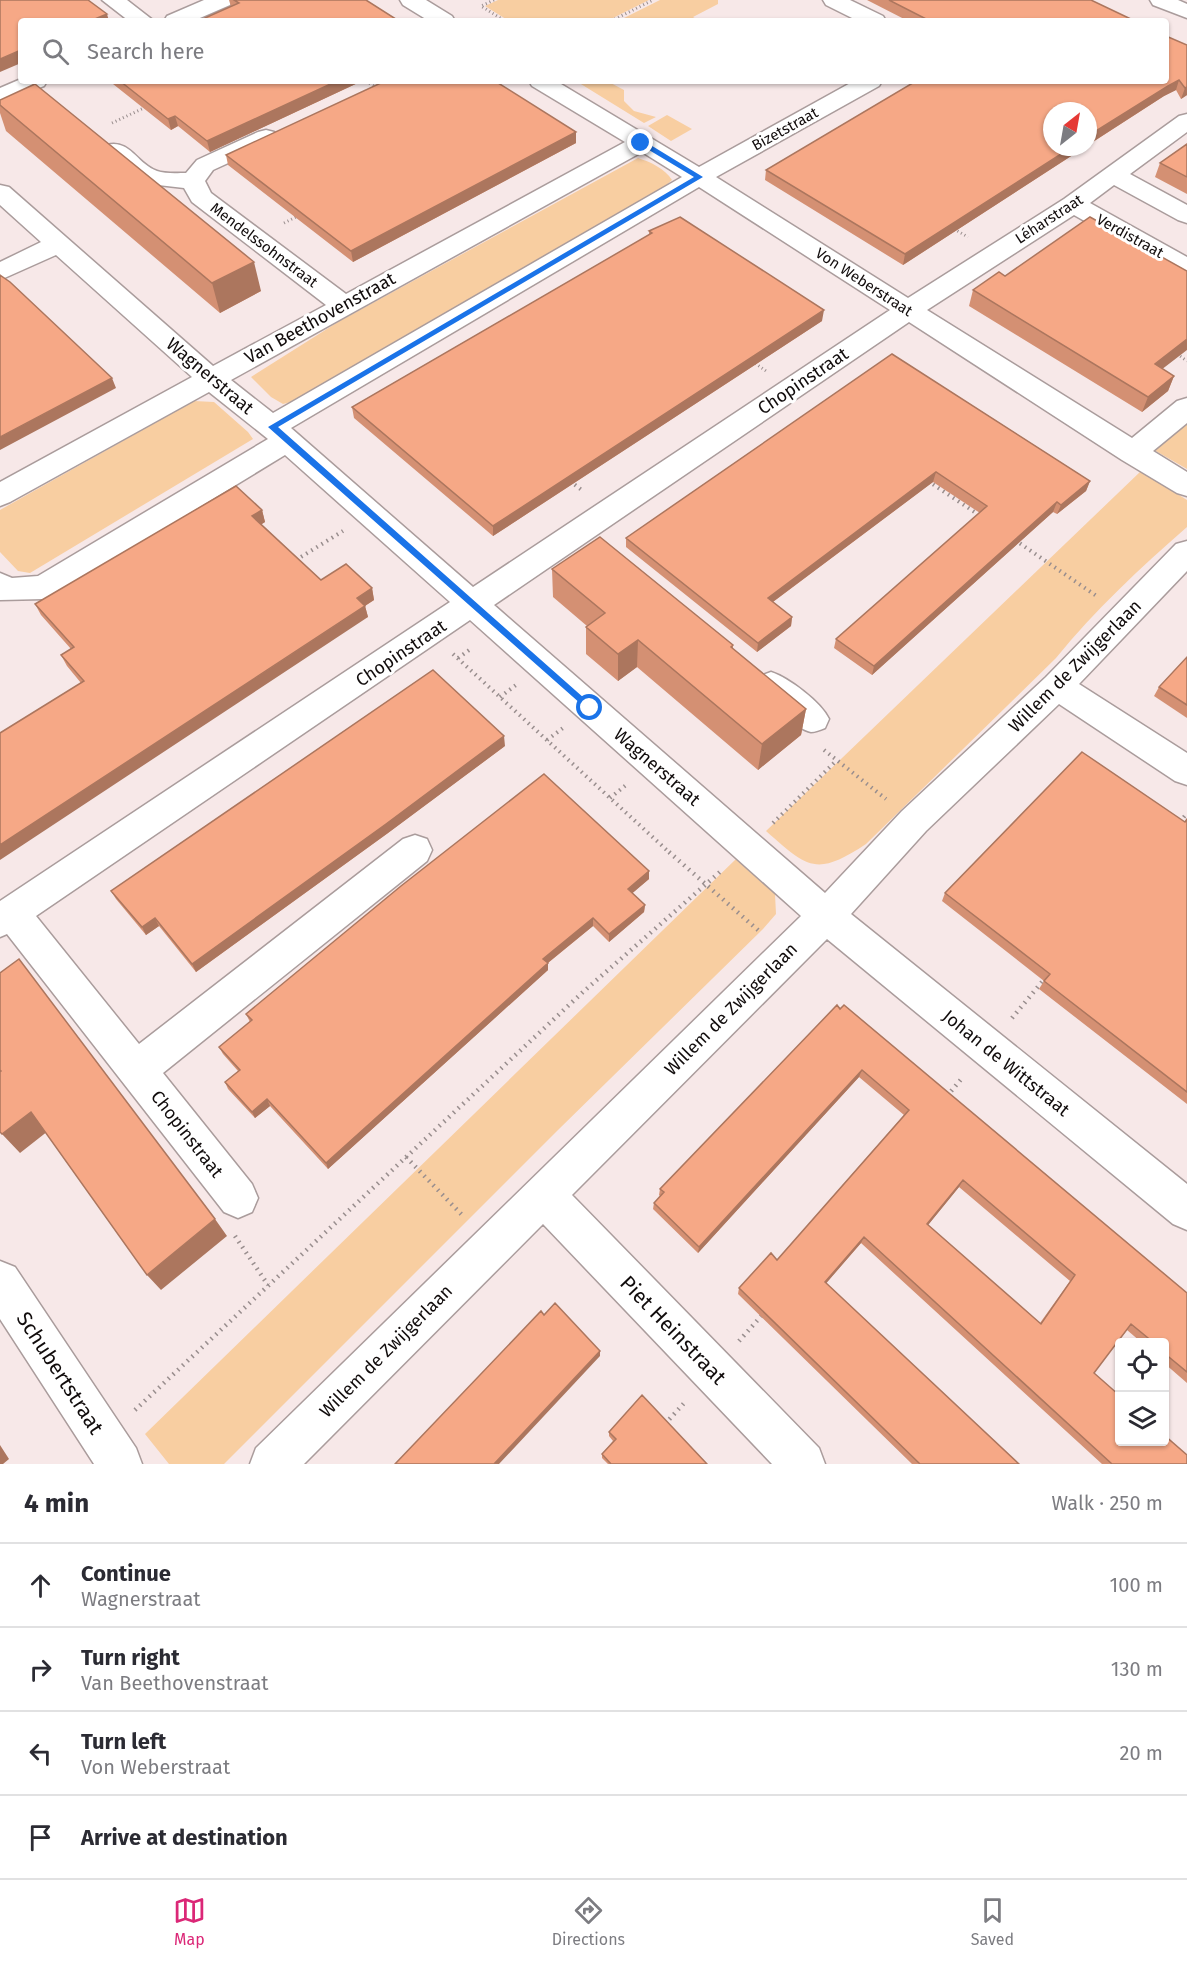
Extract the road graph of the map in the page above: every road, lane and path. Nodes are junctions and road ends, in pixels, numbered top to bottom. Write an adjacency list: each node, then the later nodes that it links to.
1 (113, 0): 10 (street)
2 (222, 0): 8 (street)
3 (494, 0): 13 (path)
4 (653, 0): 14 (path)
5 (834, 0): 15 (street)
6 (1161, 0): 9 (street)
7 (424, 2): 12 (street)
8 (192, 5): 11 (street)
9 (1187, 12)
10 (139, 18)
11 (178, 18)
12 (441, 18)
13 (500, 18)
14 (617, 18)
15 (869, 18)
16 (371, 84): 19 (path)
17 (545, 84): 26 (street, Von Weberstraat)
18 (866, 84): 28 (street, Bizetstraat)
19 (374, 86)
20 (39, 87): 21 (street)
21 (0, 96)
22 (153, 104): 25 (path)
23 (1187, 122): 27 (street, Léharstraat)
24 (288, 126): 29 (street)
25 (92, 132): 29 (street)
26 (641, 143): 28 (street, Von Weberstraat); 40 (street, Van Beethovenstraat)
27 (1113, 175): 31 (street, Léharstraat); 33 (street)
28 (699, 177): 41 (street, Von Weberstraat); 48 (street)
29 (193, 181): 35 (street, Mendelssohnstraat)
30 (0, 192): 36 (street, Wagnerstraat)
31 (1073, 204): 37 (street, Léharstraat); 38 (street, Verdistraat)
32 (308, 211): 35 (path)
33 (1187, 215)
34 (946, 224): 37 (path)
35 (255, 238): 40 (street, Mendelssohnstraat)
36 (58, 244): 39 (street); 45 (street, Wagnerstraat)
37 (996, 254): 41 (street, Léharstraat)
38 (1187, 268)
39 (0, 272)
40 (343, 305): 45 (street, Van Beethovenstraat)
41 (908, 310): 46 (street, Chopinstraat); 49 (street, Von Weberstraat)
42 (1167, 349): 44 (path)
43 (746, 357): 46 (path)
44 (1187, 360)
45 (211, 379): 48 (street, Wagnerstraat); 53 (street, Van Beethovenstraat)
46 (792, 389): 54 (street, Chopinstraat)
47 (1187, 408): 49 (street)
48 (279, 434): 55 (street, Wagnerstraat); 60 (street)
49 (1132, 453): 52 (street, Von Weberstraat)
50 (564, 476): 54 (path)
51 (926, 480): 56 (path)
52 (1187, 486)
53 (0, 495)
54 (609, 512): 61 (street, Chopinstraat)
55 (369, 514): 59 (path); 61 (street, Wagnerstraat)
56 (983, 519)
57 (1012, 538): 62 (path)
58 (1187, 552): 62 (street, Willem de Zwijgerlaan)
59 (289, 564)
60 (0, 585)
61 (471, 605): 63 (street, Chopinstraat); 72 (street, Wagnerstraat)
62 (1126, 616): 65 (street, Willem de Zwijgerlaan)
63 (431, 633): 74 (path); 76 (street, Chopinstraat)
64 (748, 667): 66 (street)
65 (1058, 686): 68 (street); 70 (street, Willem de Zwijgerlaan)
66 (813, 719): 67 (path)
67 (837, 760): 70 (path); 72 (path)
68 (1187, 771)
69 (1187, 813): 71 (path)
70 (914, 821): 75 (street, Willem de Zwijgerlaan)
71 (1172, 831)
72 (748, 847): 74 (path); 75 (street, Wagnerstraat)
73 (415, 850): 80 (street)
74 (705, 885): 77 (path); 82 (path)
75 (826, 916): 77 (street, Willem de Zwijgerlaan); 79 (street, Johan de Wittstraat)
76 (6, 917): 80 (street, Chopinstraat)
77 (786, 953): 83 (street, Willem de Zwijgerlaan)
78 (1052, 969): 79 (path)
79 (987, 1047): 81 (path); 85 (street, Johan de Wittstraat)
80 (136, 1070): 84 (street, Chopinstraat)
81 (942, 1103)
82 (406, 1156): 86 (path); 88 (path)
83 (544, 1195): 86 (street, Willem de Zwijgerlaan); 90 (street, Piet Heinstraat)
84 (238, 1198): 88 (path)
85 (1187, 1210)
86 (492, 1246): 93 (street, Willem de Zwijgerlaan)
87 (0, 1282): 92 (street, Schubertstraat)
88 (268, 1285): 92 (path)
89 (766, 1310): 90 (path)
90 (713, 1372): 91 (path); 94 (street, Piet Heinstraat)
91 (659, 1430)
92 (112, 1452)
93 (272, 1464)
94 (803, 1464)

